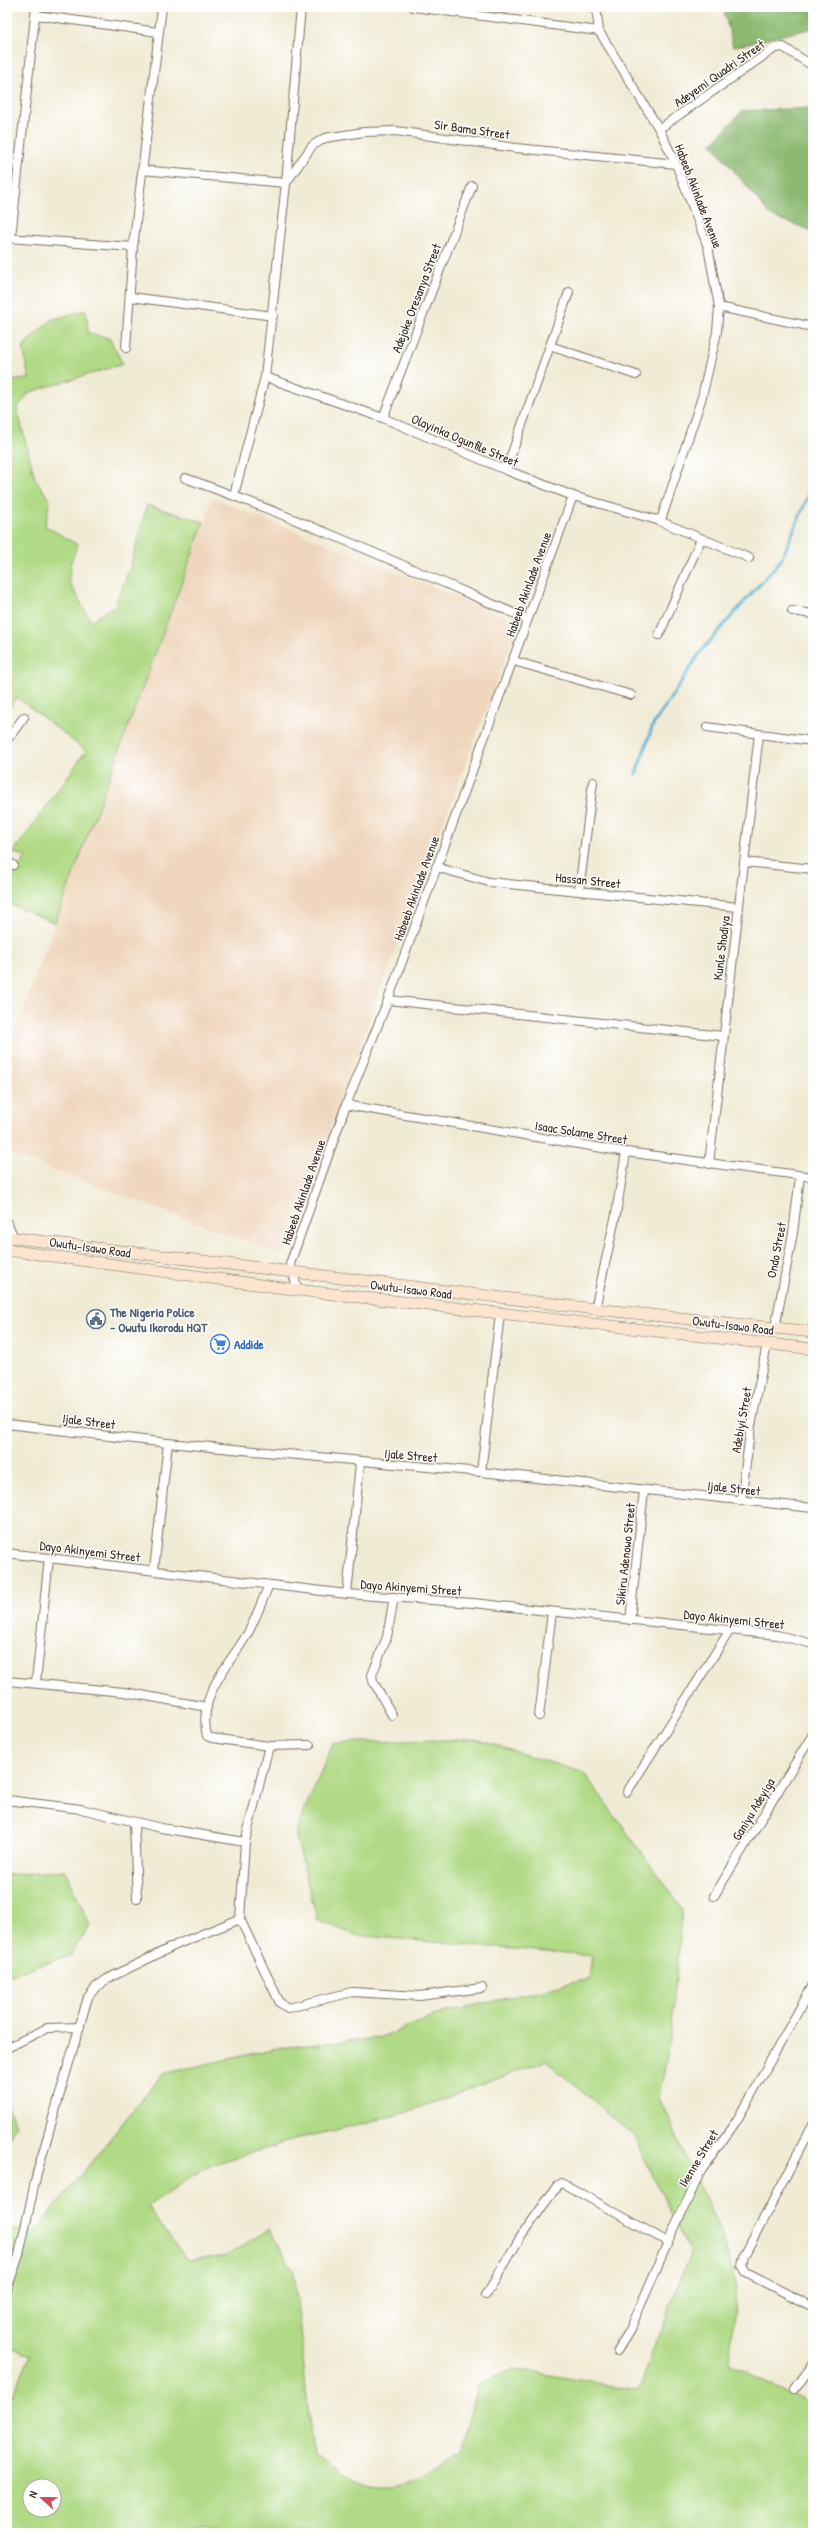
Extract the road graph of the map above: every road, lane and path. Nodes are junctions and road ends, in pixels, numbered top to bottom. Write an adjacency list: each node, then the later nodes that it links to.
1 (162, 7): 7 (street)
2 (301, 7): 12 (street)
3 (413, 7): 6 (street)
4 (596, 7): 6 (street, Habeeb Akinlade Avenue)
5 (36, 11): 7 (street); 14 (street)
6 (599, 31): 9 (street, Habeeb Akinlade Avenue)
7 (158, 32): 11 (street)
8 (813, 66): 9 (street, Adeyemi Quadri Street)
9 (659, 129): 10 (street, Habeeb Akinlade Avenue)
10 (676, 164): 12 (street, Sir Bama Street); 18 (street, Habeeb Akinlade Avenue)
11 (142, 170): 12 (street); 15 (street)
12 (286, 184): 19 (street)
13 (472, 186): 25 (street, Adejoke Oresanya Street)
14 (9, 237): 15 (street)
15 (133, 247): 17 (street)
16 (569, 292): 21 (street)
17 (131, 297): 19 (street); 22 (street)
18 (719, 307): 20 (street); 30 (street, Habeeb Akinlade Avenue)
19 (273, 316): 24 (street)
20 (813, 327)
21 (550, 346): 23 (street); 26 (street)
22 (126, 348)
23 (636, 375)
24 (265, 377): 25 (street, Olayinka Ogunfile Street); 28 (street)
25 (383, 418): 26 (street, Olayinka Ogunfile Street)
26 (506, 470): 29 (street, Olayinka Ogunfile Street)
27 (185, 478): 28 (street)
28 (234, 495): 35 (street)
29 (573, 496): 30 (street, Olayinka Ogunfile Street); 35 (street, Habeeb Akinlade Avenue)
30 (657, 520): 31 (street, Olayinka Ogunfile Street)
31 (701, 539): 32 (street, Olayinka Ogunfile Street); 36 (street)
32 (748, 558)
33 (792, 611): 34 (street)
34 (813, 614)
35 (528, 619): 37 (street, Habeeb Akinlade Avenue)
36 (659, 635)
37 (514, 661): 38 (street); 46 (street, Habeeb Akinlade Avenue)
38 (631, 695)
39 (24, 717): 42 (street)
40 (707, 727): 41 (street)
41 (759, 734): 43 (street); 45 (street, Kunle Shodiya)
42 (7, 740)
43 (813, 741)
44 (593, 782): 48 (street)
45 (744, 862): 47 (street); 49 (street, Kunle Shodiya)
46 (436, 867): 48 (street, Hassan Street); 50 (street, Habeeb Akinlade Avenue)
47 (813, 869)
48 (579, 891): 49 (street, Hassan Street)
49 (738, 907): 51 (street, Kunle Shodiya)
50 (388, 1000): 51 (street); 52 (street, Habeeb Akinlade Avenue)
51 (723, 1036): 54 (street, Kunle Shodiya)
52 (346, 1105): 53 (street, Isaac Solame Street); 60 (street, Habeeb Akinlade Avenue)
53 (626, 1152): 54 (street, Isaac Solame Street); 62 (street)
54 (709, 1164): 55 (street, Isaac Solame Street)
55 (800, 1176): 56 (street, Isaac Solame Street); 64 (street, Ondo Street)
56 (813, 1177)
57 (7, 1223): 58 (street)
58 (8, 1238): 60 (street, Owutu-Isawo Road)
59 (7, 1250): 61 (street, Owutu-Isawo Road)
60 (293, 1272): 61 (street, Habeeb Akinlade Avenue); 62 (street, Owutu-Isawo Road)
61 (298, 1290): 63 (street, Owutu-Isawo Road)
62 (595, 1309): 64 (street, Owutu-Isawo Road)
63 (500, 1314): 66 (street, Owutu-Isawo Road); 71 (street)
64 (775, 1328): 65 (street, Owutu-Isawo Road)
65 (813, 1332)
66 (767, 1344): 67 (street, Owutu-Isawo Road); 73 (street, Adebiyi Street)
67 (813, 1349)
68 (7, 1424): 69 (street, Ijale Street)
69 (168, 1443): 70 (street, Ijale Street); 77 (street)
70 (360, 1462): 71 (street, Ijale Street); 79 (street)
71 (481, 1472): 72 (street, Ijale Street)
72 (644, 1490): 73 (street, Ijale Street); 82 (street, Sikiru Adenowo Street)
73 (741, 1501): 74 (street, Ijale Street)
74 (813, 1508)
75 (7, 1553): 76 (street, Dayo Akinyemi Street)
76 (48, 1558): 77 (street, Dayo Akinyemi Street); 86 (street)
77 (154, 1570): 78 (street, Dayo Akinyemi Street)
78 (269, 1585): 79 (street, Dayo Akinyemi Street); 87 (street)
79 (347, 1594): 80 (street, Dayo Akinyemi Street)
80 (394, 1598): 81 (street, Dayo Akinyemi Street); 88 (street)
81 (552, 1612): 82 (street, Dayo Akinyemi Street); 89 (street)
82 (630, 1620): 83 (street, Dayo Akinyemi Street)
83 (730, 1630): 84 (street, Dayo Akinyemi Street); 93 (street)
84 (813, 1644)
85 (7, 1680): 86 (street)
86 (36, 1682): 87 (street)
87 (207, 1707): 92 (street)
88 (392, 1715)
89 (539, 1716)
90 (813, 1734): 97 (street, Ganiyu Adeyiga)
91 (310, 1745): 92 (street)
92 (269, 1746): 96 (street)
93 (627, 1792)
94 (7, 1800): 95 (street)
95 (134, 1822): 96 (street); 98 (street)
96 (245, 1842): 99 (street)
97 (714, 1896)
98 (137, 1899)
99 (240, 1919): 101 (street); 102 (street)
100 (813, 1985): 105 (street, Ikenne Street)
101 (482, 1988)
102 (80, 2027): 103 (street); 106 (street)
103 (7, 2048)
104 (813, 2124): 108 (street)
105 (668, 2242): 107 (street); 109 (street, Ikenne Street)
106 (7, 2289)
107 (486, 2296)
108 (813, 2307)
109 (617, 2351)
110 (813, 2364): 111 (street)
111 (795, 2389)

